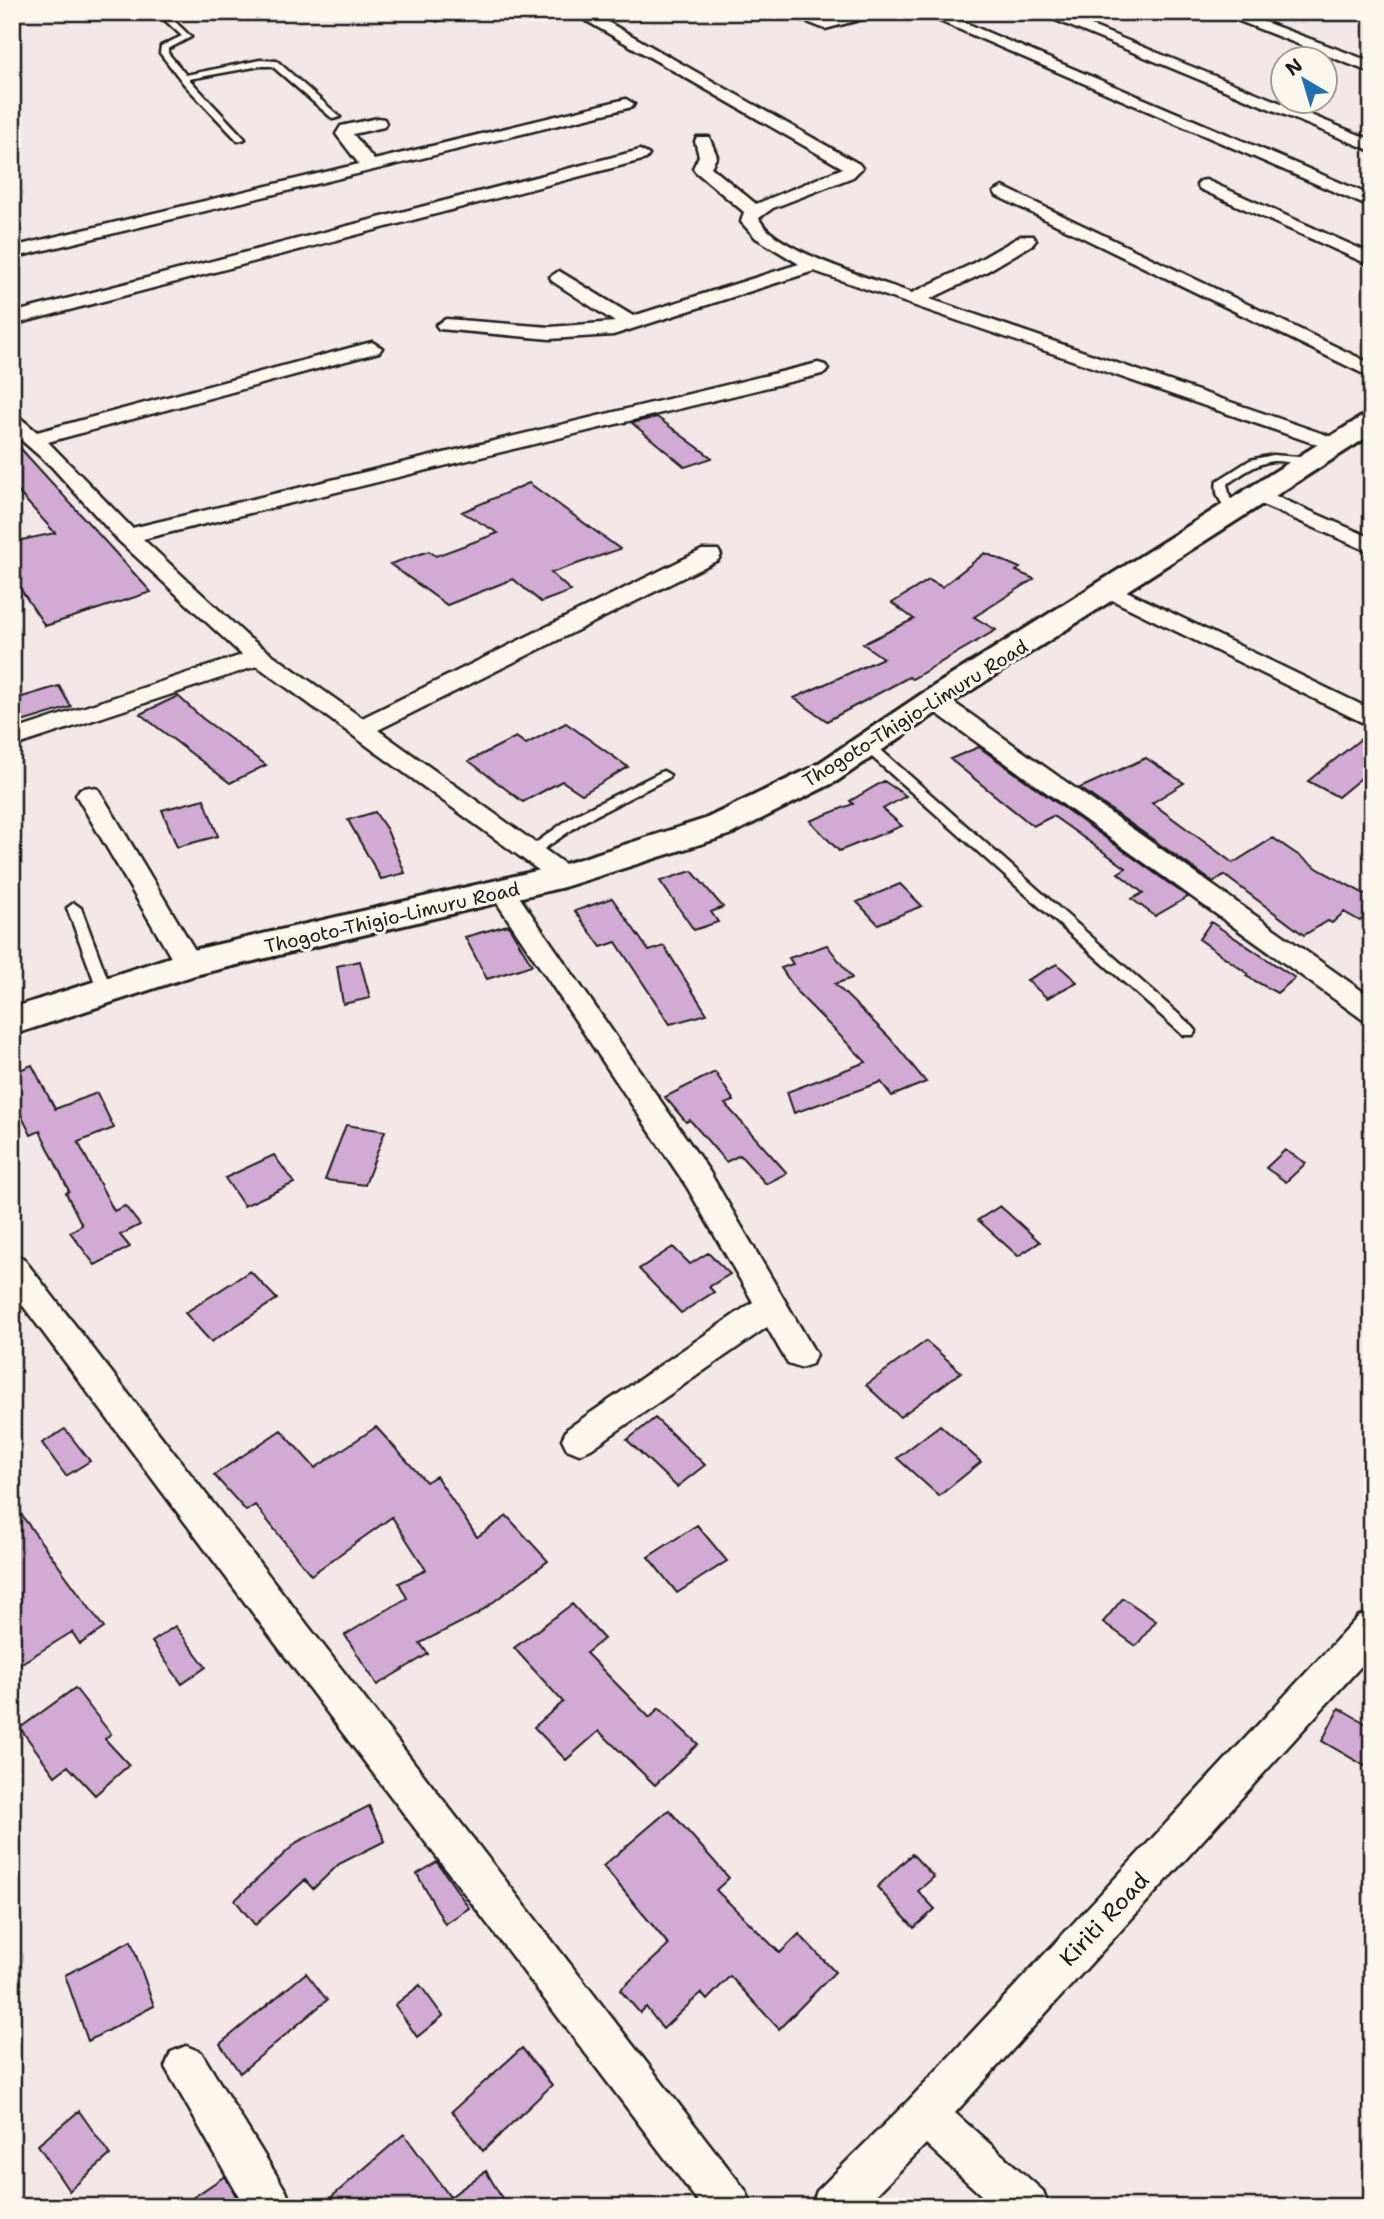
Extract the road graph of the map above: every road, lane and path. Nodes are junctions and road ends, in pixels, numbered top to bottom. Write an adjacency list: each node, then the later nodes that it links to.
1 (160, 12): 9 (lane)
2 (578, 12): 21 (street)
3 (789, 12): 4 (street)
4 (873, 12)
5 (926, 12): 20 (street)
6 (1043, 12): 15 (street)
7 (1223, 12): 8 (street)
8 (1372, 68)
9 (184, 78): 11 (lane); 13 (lane)
10 (626, 104): 17 (street)
11 (336, 117)
12 (378, 123): 17 (street)
13 (241, 139)
14 (703, 141): 21 (street)
15 (1372, 146)
16 (640, 155): 28 (street)
17 (370, 166): 23 (street)
18 (1206, 185): 24 (street)
19 (1003, 192): 33 (street)
20 (1372, 203)
21 (755, 212): 25 (street)
22 (1027, 240): 27 (street)
23 (12, 253)
24 (1372, 261)
25 (814, 265): 27 (street); 29 (street)
26 (559, 277): 29 (street)
27 (912, 300): 37 (street)
28 (12, 319)
29 (631, 324): 30 (street)
30 (446, 325)
31 (372, 348): 36 (street)
32 (818, 369): 39 (street)
33 (1372, 372)
34 (12, 421): 36 (street)
35 (1372, 422): 37 (highway, Thogoto-Thigio-Limuru Road)
36 (33, 440): 39 (street)
37 (1325, 453): 38 (highway, Thogoto-Thigio-Limuru Road)
38 (1247, 503): 40 (street); 42 (highway, Thogoto-Thigio-Limuru Road)
39 (127, 536): 43 (street)
40 (1372, 546)
41 (710, 555): 46 (street)
42 (1110, 590): 44 (highway, Thogoto-Thigio-Limuru Road); 45 (street)
43 (259, 657): 46 (street); 47 (street)
44 (934, 700): 48 (highway, Thogoto-Thigio-Limuru Road); 57 (street)
45 (1372, 720)
46 (360, 729): 51 (street)
47 (12, 739)
48 (868, 746): 52 (highway, Thogoto-Thigio-Limuru Road); 59 (lane)
49 (663, 775): 51 (lane)
50 (89, 795): 55 (street)
51 (530, 852): 52 (street)
52 (564, 876): 53 (highway, Thogoto-Thigio-Limuru Road)
53 (502, 891): 55 (highway, Thogoto-Thigio-Limuru Road); 61 (street)
54 (74, 908): 56 (lane)
55 (189, 964): 56 (highway, Thogoto-Thigio-Limuru Road)
56 (105, 991): 58 (highway, Thogoto-Thigio-Limuru Road)
57 (1372, 1012)
58 (13, 1020)
59 (1188, 1031)
60 (12, 1267): 68 (street)
61 (772, 1306): 62 (street); 63 (street)
62 (800, 1354)
63 (579, 1439)
64 (1372, 1628): 66 (street, Kiriti Road)
65 (186, 2067): 67 (street)
66 (925, 2114): 69 (street, Kiriti Road); 70 (street)
67 (270, 2207)
68 (730, 2207)
69 (833, 2207)
70 (1027, 2207)

